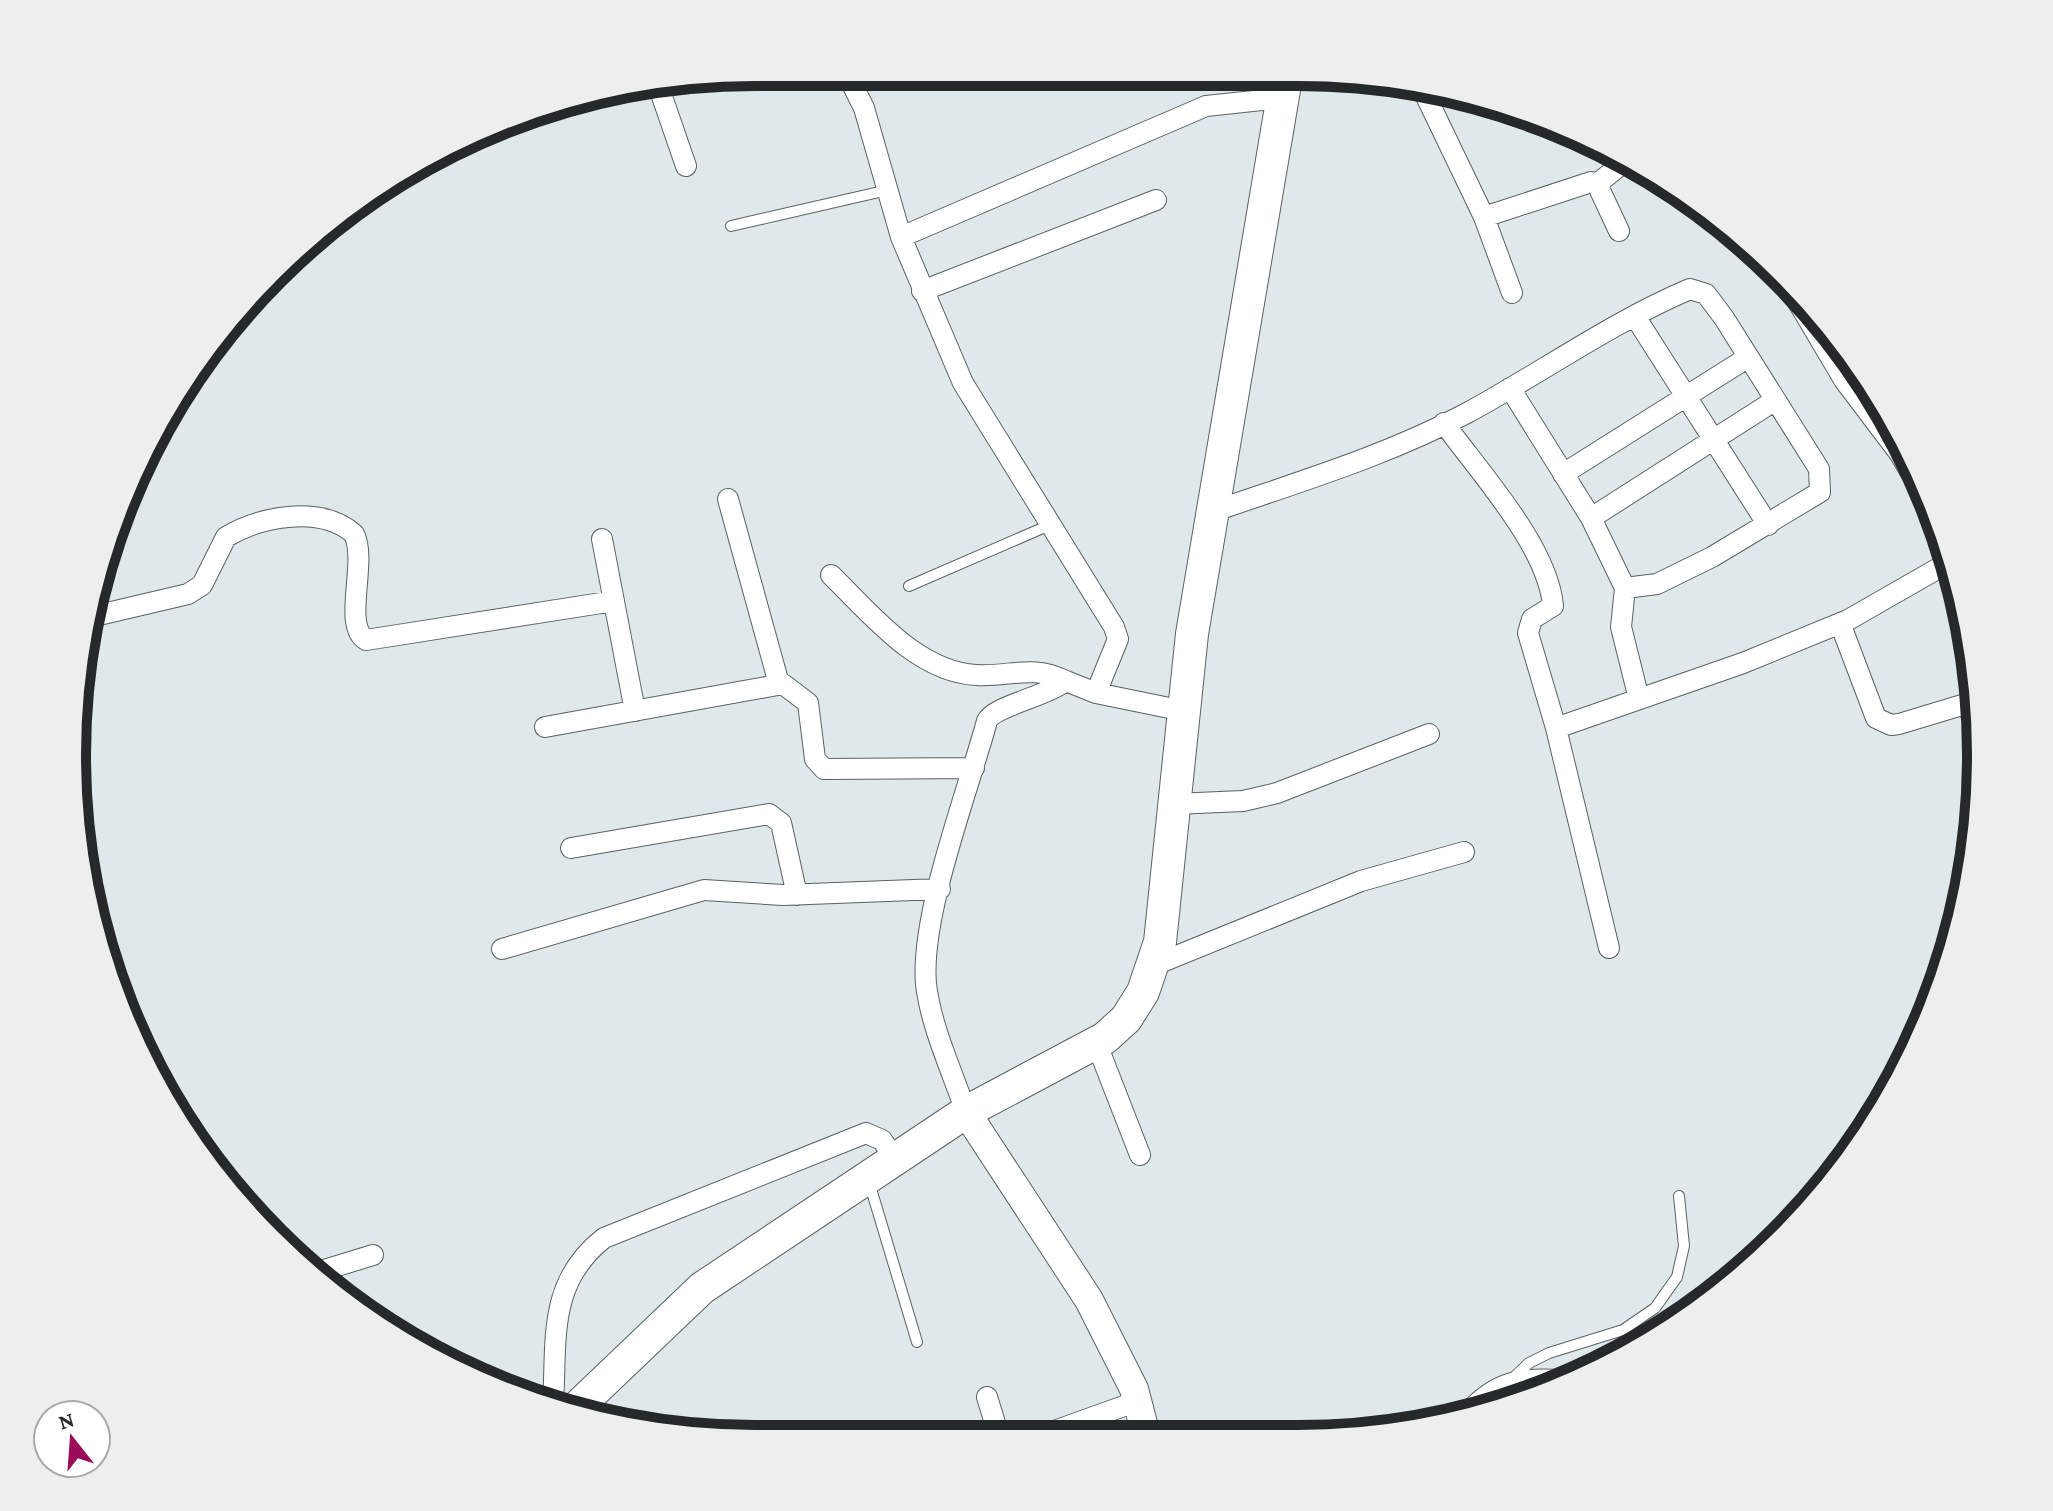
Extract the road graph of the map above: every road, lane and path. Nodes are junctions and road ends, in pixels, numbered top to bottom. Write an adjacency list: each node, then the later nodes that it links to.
1 (853, 86): 9 (street)
2 (1280, 86): 14 (street)
3 (1284, 86): 28 (main road)
4 (661, 93): 6 (street)
5 (1427, 99): 11 (street)
6 (686, 166)
7 (1617, 168): 8 (street)
8 (1597, 184): 11 (street); 13 (street)
9 (888, 190): 12 (lane); 14 (street)
10 (1156, 200): 15 (street)
11 (1484, 217): 16 (street)
12 (731, 226)
13 (1619, 231)
14 (901, 237): 15 (street)
15 (922, 291): 30 (street)
16 (1512, 293)
17 (1636, 318): 19 (street); 20 (street); 21 (street)
18 (1815, 331): 24 (street)
19 (1747, 358): 21 (street); 22 (street)
20 (1510, 388): 23 (street); 26 (street)
21 (1687, 398): 25 (street); 26 (street)
22 (1774, 401): 25 (street); 31 (street)
23 (1444, 423): 28 (street); 48 (street)
24 (1882, 431)
25 (1715, 441): 29 (street); 31 (street)
26 (1563, 474): 29 (street)
27 (728, 499): 41 (street)
28 (1212, 512): 46 (main road)
29 (1591, 518): 36 (street)
30 (1052, 524): 35 (lane); 42 (street)
31 (1768, 525): 36 (street)
32 (602, 539): 37 (street)
33 (1939, 567): 39 (street)
34 (831, 575): 40 (street)
35 (909, 586)
36 (1625, 588): 43 (street)
37 (614, 601): 38 (street); 45 (street)
38 (101, 614)
39 (1840, 623): 43 (street); 44 (street)
40 (1066, 681): 42 (street); 50 (street)
41 (779, 684): 45 (street); 50 (street)
42 (1096, 693): 46 (street)
43 (1639, 699): 48 (street)
44 (1965, 708)
45 (635, 711): 47 (street)
46 (1184, 711): 51 (main road)
47 (545, 727)
48 (1556, 728): 56 (street)
49 (1429, 734): 51 (street)
50 (974, 768): 54 (street)
51 (1174, 804): 58 (main road)
52 (571, 848): 55 (street)
53 (1464, 852): 58 (street)
54 (940, 889): 55 (street); 60 (street)
55 (797, 895): 57 (street)
56 (1609, 948)
57 (502, 949)
58 (1152, 966): 59 (main road)
59 (1096, 1042): 60 (main road); 61 (street)
60 (966, 1112): 62 (main road); 73 (street)
61 (1140, 1155)
62 (894, 1158): 63 (main road); 70 (street)
63 (867, 1176): 67 (lane); 74 (main road)
64 (1679, 1196): 69 (lane)
65 (373, 1255): 66 (street)
66 (326, 1269)
67 (917, 1342)
68 (1532, 1382): 69 (street)
69 (1504, 1387): 71 (street)
70 (554, 1393)
71 (1495, 1395)
72 (987, 1397): 75 (street)
73 (1138, 1401): 76 (street); 77 (street)
74 (582, 1402)
75 (996, 1425)
76 (1071, 1425)
77 (1144, 1425)

